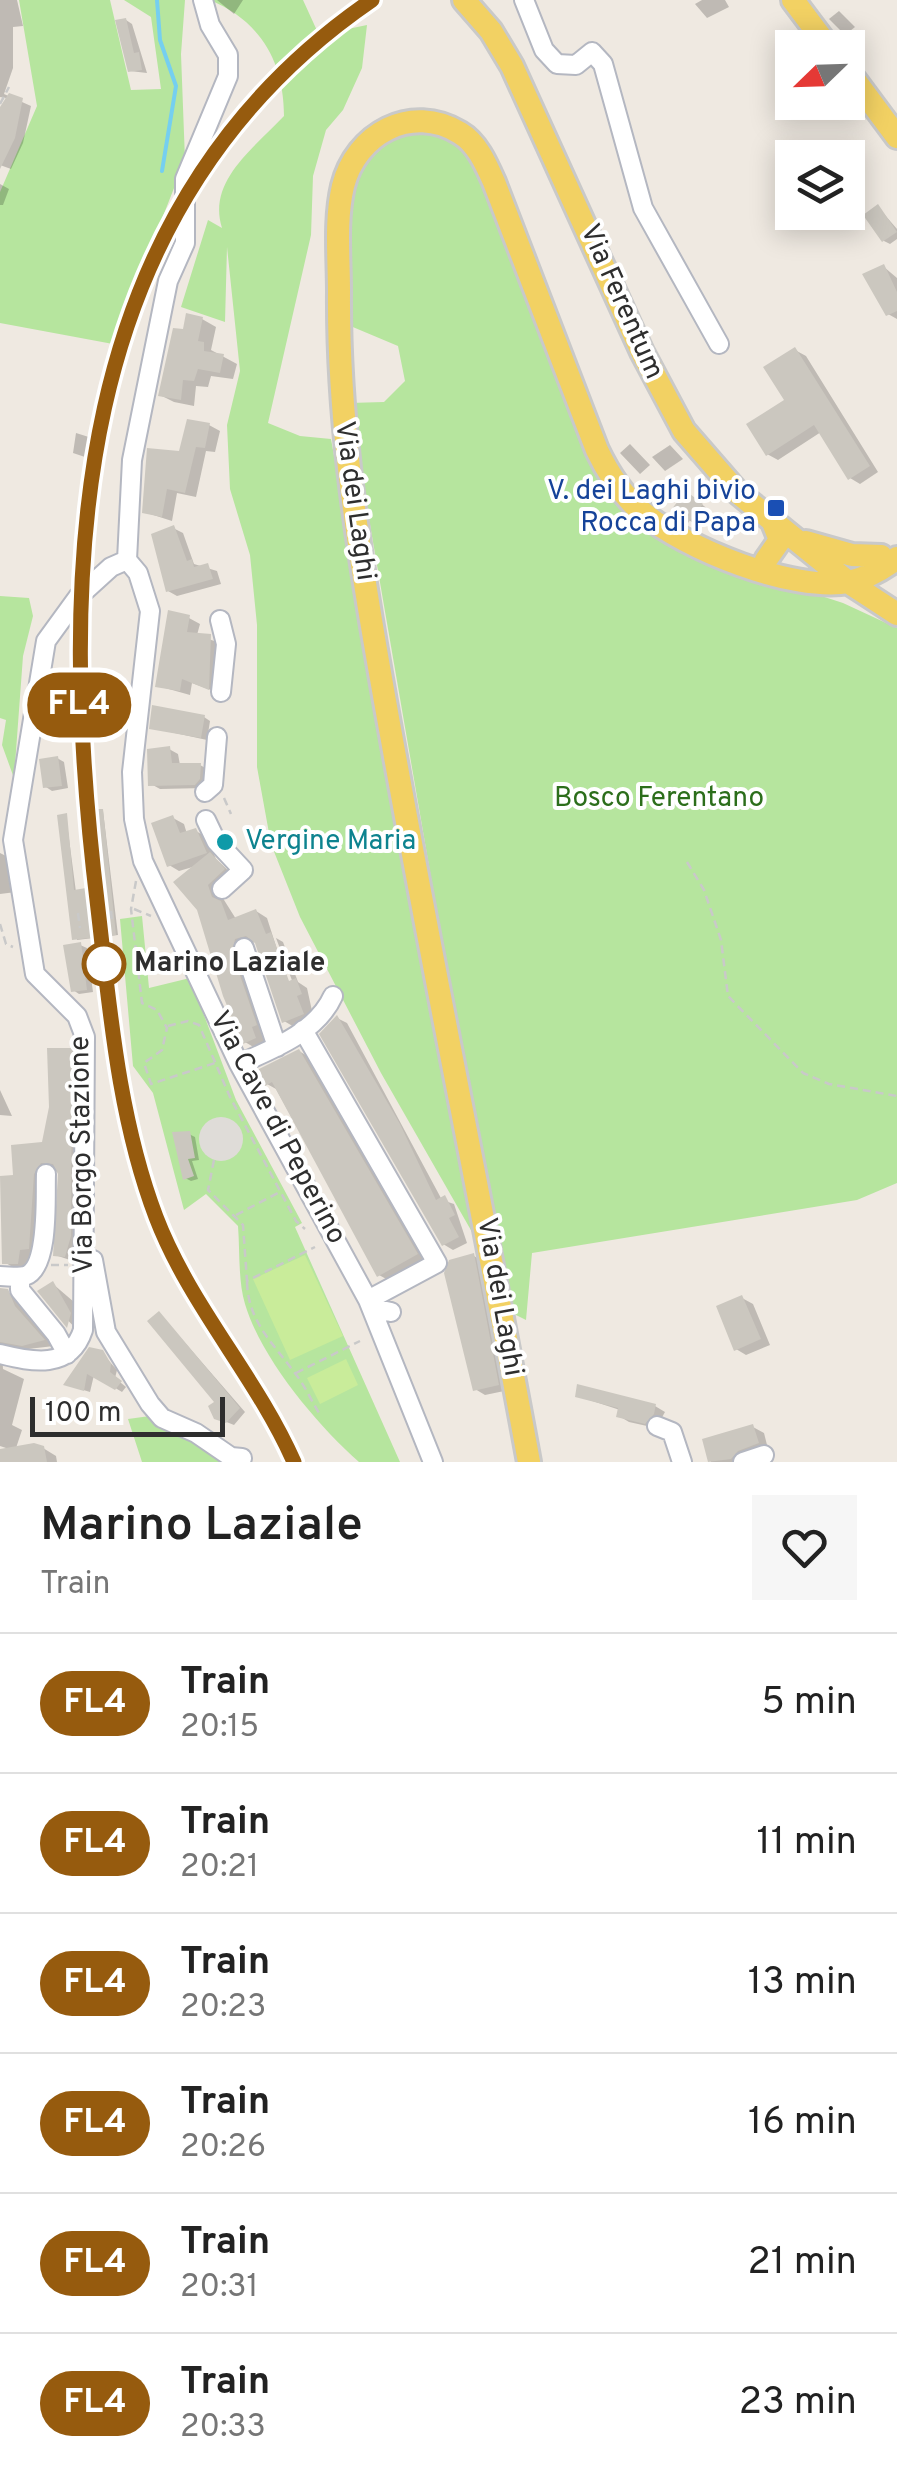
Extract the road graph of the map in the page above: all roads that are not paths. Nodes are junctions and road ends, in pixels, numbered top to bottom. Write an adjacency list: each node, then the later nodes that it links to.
1 (203, 0): 13 (street, Via Cave di Peperino)
2 (464, 0): 9 (main road, Via Ferentum)
3 (524, 0): 8 (street)
4 (794, 0): 5 (main road)
5 (815, 30)
6 (865, 94): 7 (main road)
7 (897, 137)
8 (719, 344)
9 (772, 520): 10 (main road, Via Ferentum); 14 (main road)
10 (796, 539): 12 (main road); 15 (main road, Via Ferentum)
11 (716, 553): 14 (main road, Via dei Laghi); 16 (main road, Via dei Laghi); 44 (main road, Via dei Laghi)
12 (893, 558): 15 (main road, Via dei Laghi); 17 (main road, Via dei Laghi); 18 (main road)
13 (128, 560): 25 (street); 31 (street, Via Cave di Peperino)
14 (766, 560): 15 (main road, Via dei Laghi)
15 (829, 566): 17 (main road, Via Ferentum)
16 (804, 582): 17 (main road, Via dei Laghi); 19 (main road)
17 (848, 582): 19 (main road, Via Ferentum)
18 (897, 604)
19 (897, 615)
20 (220, 620): 21 (street)
21 (221, 692)
22 (217, 736): 23 (street)
23 (208, 791)
24 (206, 820): 26 (street)
25 (7, 840): 33 (street, Via Borgo Stazione)
26 (222, 890)
27 (244, 948): 30 (street)
28 (332, 996): 29 (street)
29 (303, 1030): 30 (street); 36 (street)
30 (277, 1048): 31 (street)
31 (238, 1064): 36 (street, Via Cave di Peperino)
32 (46, 1174): 35 (street)
33 (84, 1247): 39 (street, Via Borgo Stazione); 42 (street)
34 (0, 1276): 35 (street)
35 (20, 1277): 39 (street)
36 (370, 1304): 37 (street); 43 (street, Via Cave di Peperino)
37 (391, 1312)
38 (0, 1354): 39 (street)
39 (67, 1354)
40 (657, 1426): 45 (street)
41 (764, 1455): 46 (street)
42 (242, 1458)
43 (433, 1462)
44 (529, 1462)
45 (682, 1462)
46 (743, 1462)

